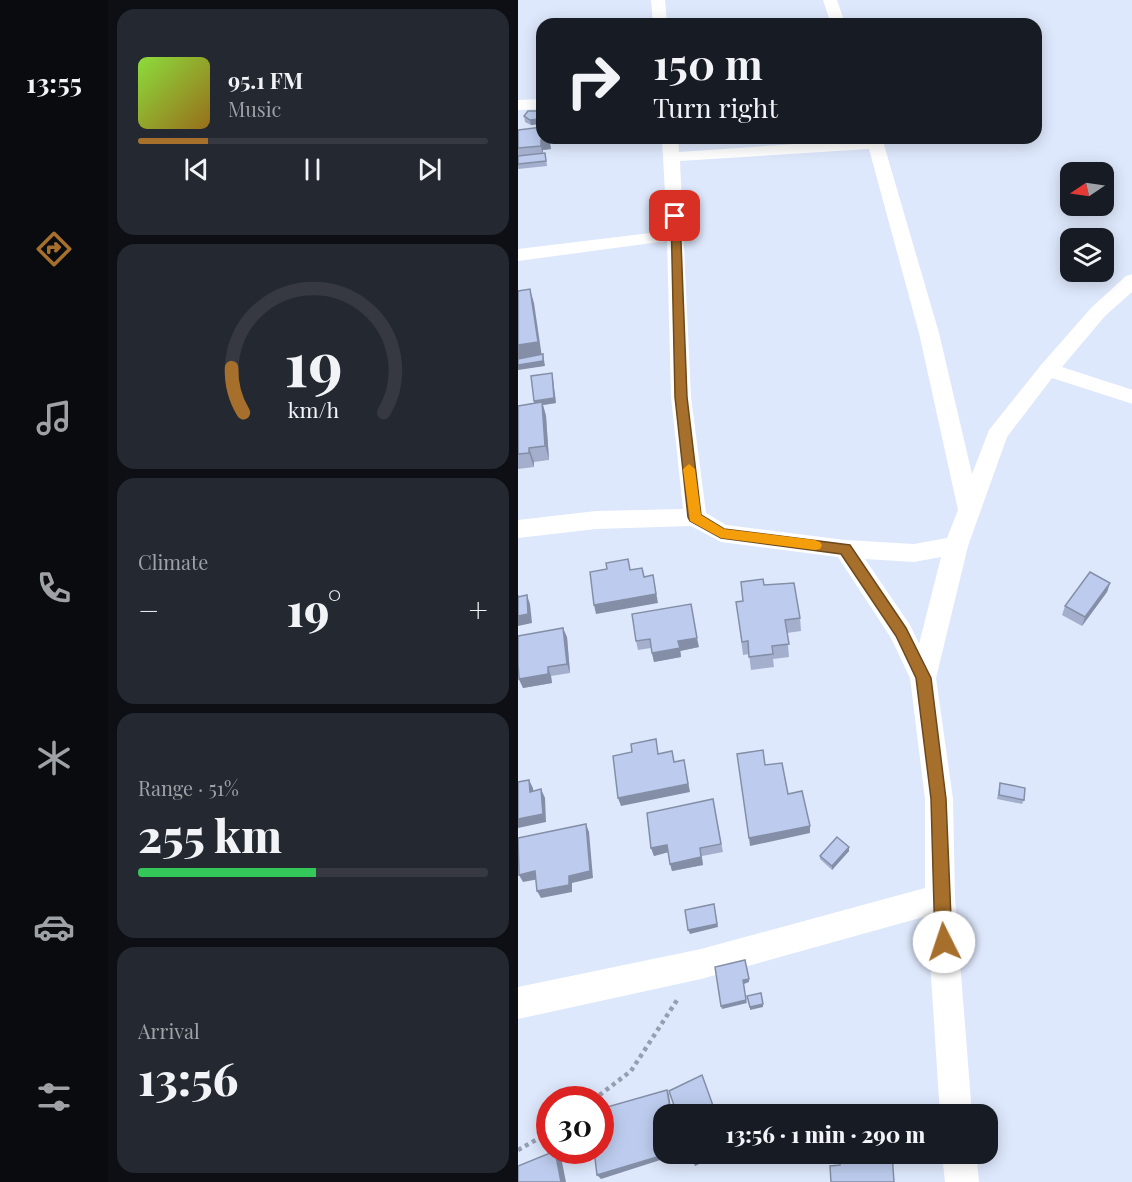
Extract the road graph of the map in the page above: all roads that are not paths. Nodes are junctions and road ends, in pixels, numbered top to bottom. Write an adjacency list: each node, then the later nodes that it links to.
1 (658, 0): 3 (street)
2 (830, 0): 4 (street)
3 (660, 18)
4 (836, 18)
5 (536, 104): 6 (street)
6 (518, 105)
7 (772, 144): 9 (street)
8 (876, 144): 15 (street)
9 (670, 147): 10 (street)
10 (676, 235): 11 (street); 16 (street)
11 (518, 255)
12 (1133, 280): 13 (street)
13 (1048, 370): 14 (street); 15 (street)
14 (1133, 397)
15 (969, 510): 18 (street)
16 (695, 517): 17 (street); 19 (street)
17 (518, 530)
18 (956, 546): 19 (street); 20 (street)
19 (845, 549): 20 (street)
20 (923, 678): 21 (street)
21 (940, 898): 22 (street); 23 (street)
22 (518, 1003)
23 (955, 1104)
24 (960, 1164): 25 (street)
25 (962, 1182)

